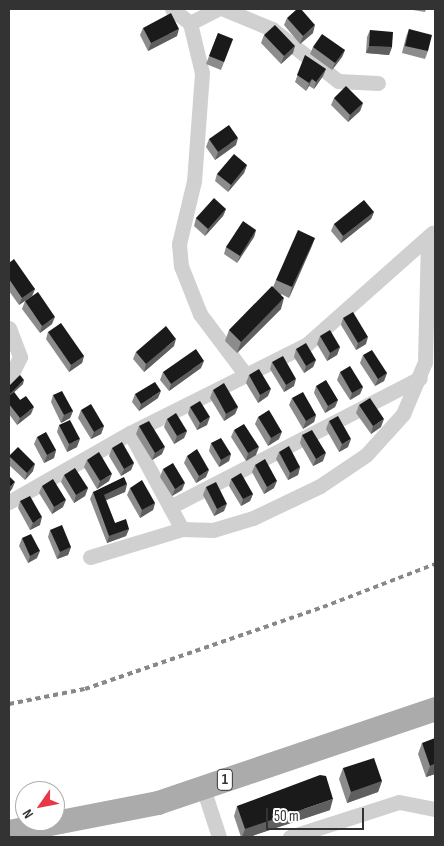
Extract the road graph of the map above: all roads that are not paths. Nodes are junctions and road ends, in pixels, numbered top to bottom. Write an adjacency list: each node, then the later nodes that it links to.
1 (172, 9): 4 (street)
2 (217, 9): 4 (street)
3 (224, 9): 5 (street)
4 (190, 23): 8 (street)
5 (378, 83)
6 (432, 234): 8 (street); 9 (street)
7 (9, 328): 10 (street)
8 (246, 375): 11 (street)
9 (420, 378): 13 (street); 14 (street)
10 (9, 380)
11 (130, 433): 12 (street); 13 (street)
12 (9, 502)
13 (170, 507): 14 (street)
14 (182, 529): 15 (street)
15 (90, 557)
16 (435, 709): 17 (main road, 1)
17 (203, 788): 19 (main road, 1); 20 (street)
18 (435, 808): 21 (street)
19 (9, 832)
20 (219, 837)
21 (290, 837)

